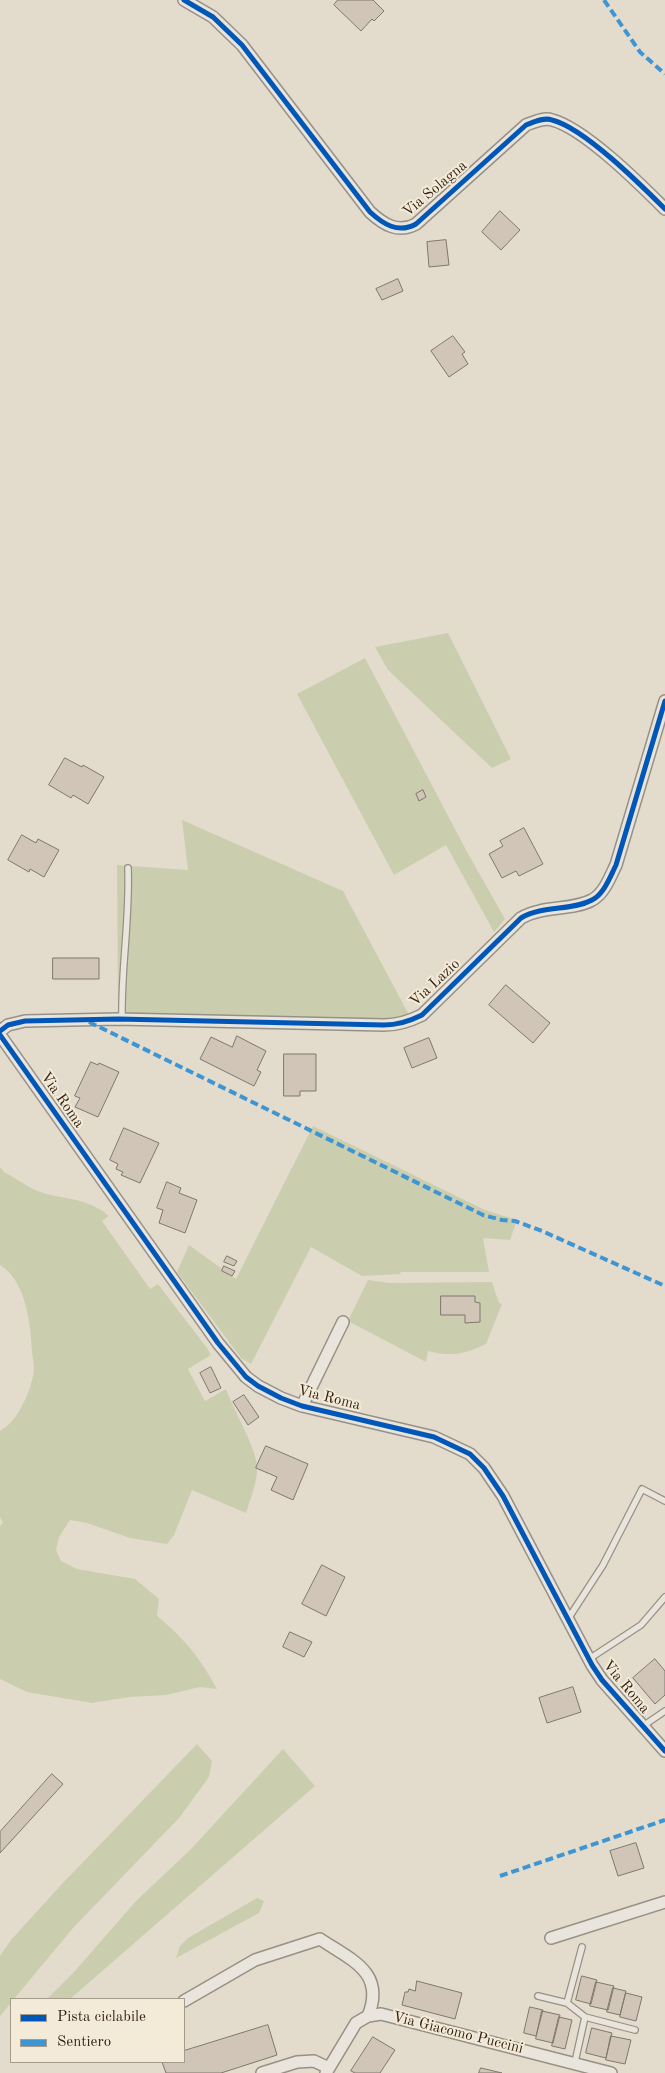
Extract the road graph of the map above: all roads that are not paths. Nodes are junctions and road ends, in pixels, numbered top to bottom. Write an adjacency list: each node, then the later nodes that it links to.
1 (184, 0): 2 (street, Via Solagna)
2 (665, 209)
3 (665, 701): 5 (street, Via Lazio)
4 (128, 868): 5 (lane)
5 (122, 1019): 6 (street, Via Lazio)
6 (0, 1031)
7 (0, 1035): 9 (street, Via Roma)
8 (343, 1322): 9 (street)
9 (302, 1406): 12 (street, Via Roma)
10 (665, 1501): 12 (lane)
11 (665, 1597): 13 (lane)
12 (568, 1620): 13 (street, Via Roma)
13 (588, 1659): 15 (street, Via Roma)
14 (665, 1711): 15 (lane)
15 (643, 1726): 16 (street, Via Roma)
16 (665, 1751)
17 (665, 1902): 18 (street)
18 (551, 1938)
19 (582, 1947): 22 (lane)
20 (538, 1996): 22 (lane)
21 (185, 1999): 23 (street)
22 (567, 2003): 24 (lane)
23 (368, 2016): 26 (street, Via Giacomo Puccini); 27 (street)
24 (585, 2017): 25 (lane); 26 (lane)
25 (635, 2030)
26 (575, 2062): 29 (street, Via Giacomo Puccini)
27 (327, 2070): 28 (street)
28 (262, 2073)
29 (611, 2073)

